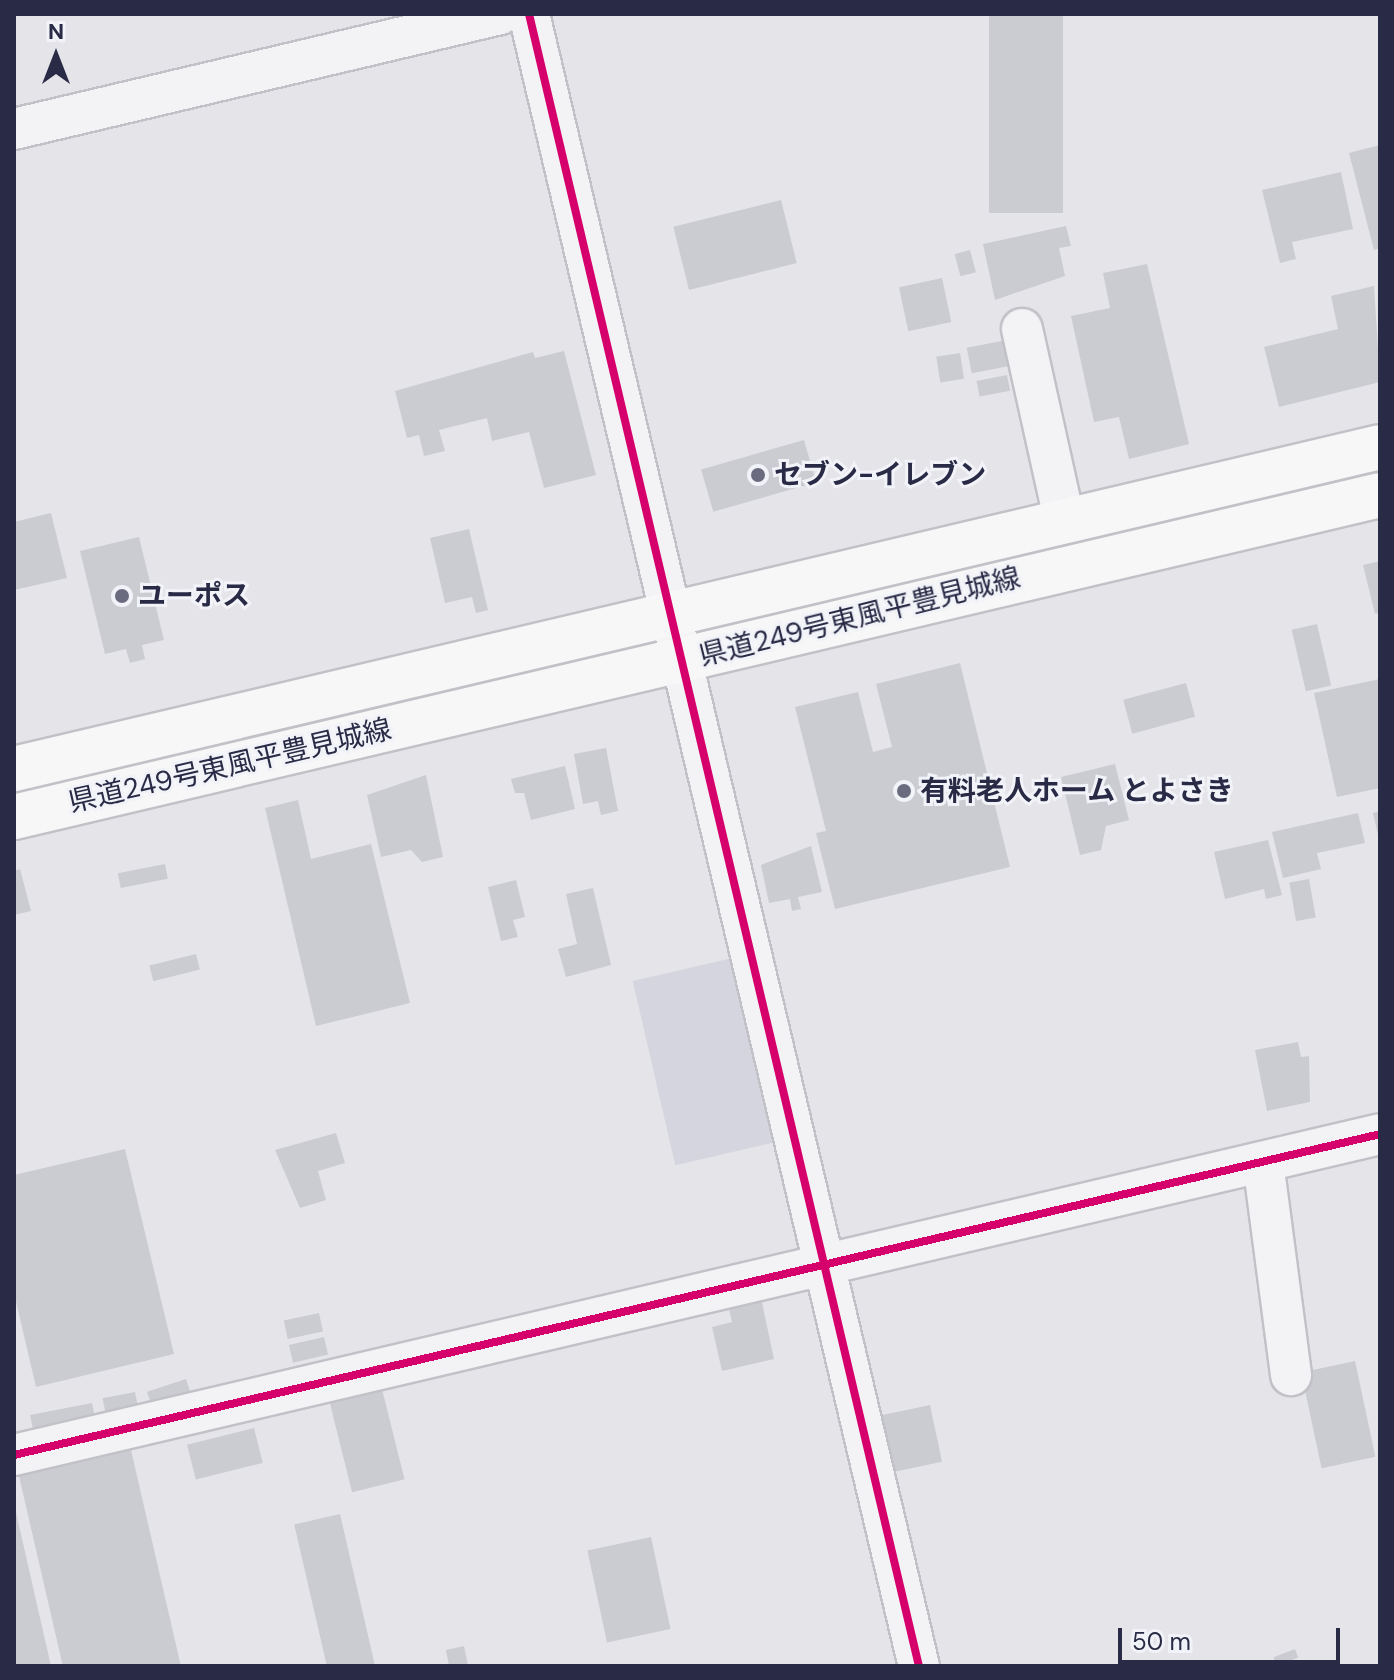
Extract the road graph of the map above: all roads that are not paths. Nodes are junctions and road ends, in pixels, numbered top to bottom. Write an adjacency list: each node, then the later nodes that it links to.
1 (500, 14): 3 (street)
2 (529, 14): 8 (street)
3 (14, 129)
4 (1022, 329): 7 (street)
5 (1380, 447): 7 (main road, 県道249号東風平豊見城線)
6 (1380, 495): 9 (main road, 県道249号東風平豊見城線)
7 (1064, 519): 8 (main road, 県道249号東風平豊見城線)
8 (673, 613): 9 (street); 10 (main road, 県道249号東風平豊見城線)
9 (684, 660): 11 (main road, 県道249号東風平豊見城線); 14 (street)
10 (14, 769)
11 (14, 817)
12 (1380, 1134): 13 (street)
13 (1263, 1162): 14 (street); 15 (street)
14 (827, 1265): 16 (street); 17 (street)
15 (1291, 1375)
16 (14, 1455)
17 (919, 1666)

